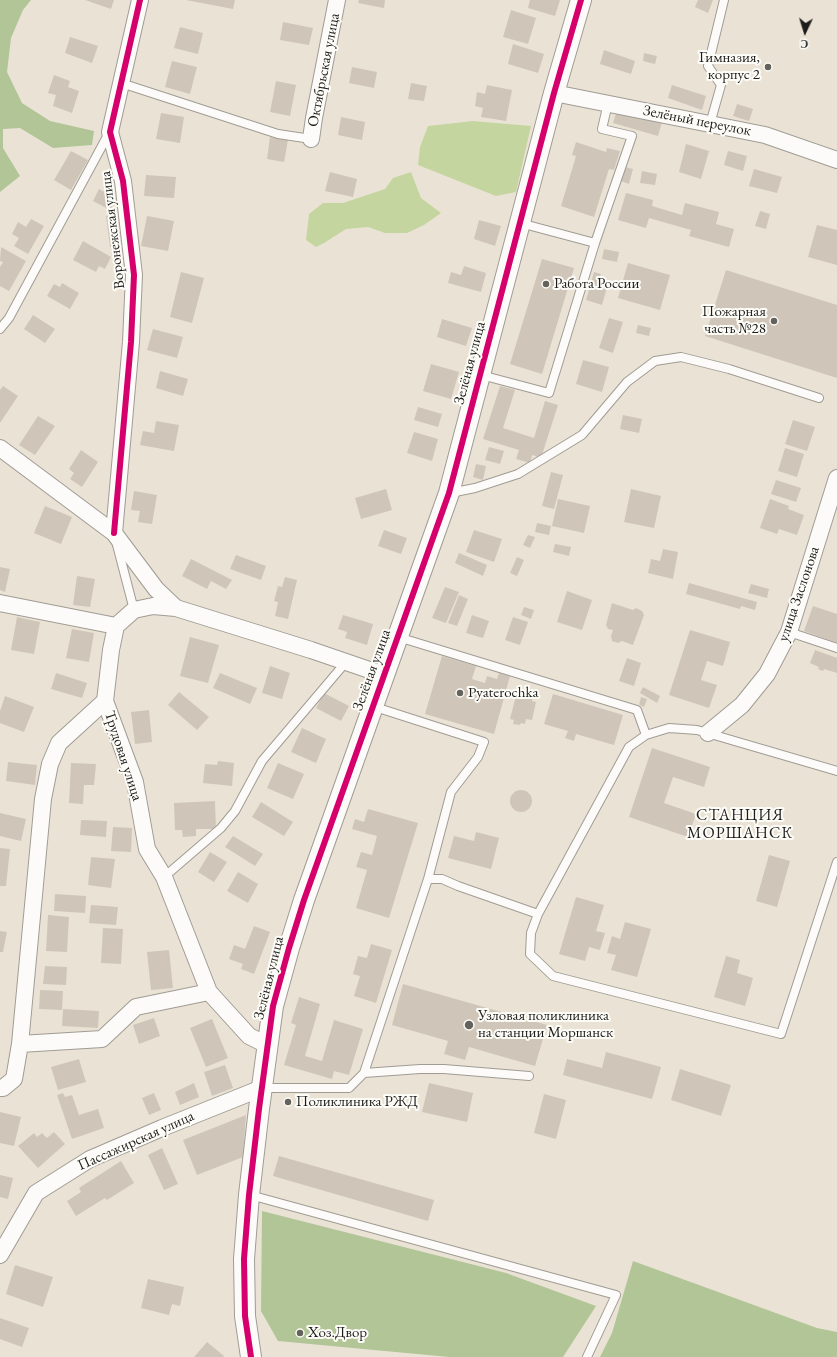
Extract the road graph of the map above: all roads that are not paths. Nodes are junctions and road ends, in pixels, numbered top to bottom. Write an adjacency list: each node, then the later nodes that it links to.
1 (140, 0): 5 (street, Воронежская улица)
2 (337, 0): 10 (street, Октябрьская улица)
3 (581, 0): 6 (street, Зелёная улица)
4 (724, 0): 8 (lane)
5 (122, 83): 9 (street, Воронежская улица); 10 (lane)
6 (554, 93): 7 (street, Зелёный переулок); 12 (street, Зелёная улица)
7 (608, 103): 8 (street, Зелёный переулок); 13 (lane)
8 (710, 124): 11 (street, Зелёный переулок)
9 (110, 132): 14 (lane, Воронежская улица); 20 (street, Воронежская улица)
10 (311, 139)
11 (837, 160)
12 (520, 223): 13 (lane); 15 (street, Зелёная улица)
13 (595, 243): 15 (lane)
14 (0, 329)
15 (480, 375): 19 (street, Зелёная улица)
16 (819, 398): 19 (lane)
17 (0, 448): 20 (street)
18 (837, 478): 25 (street, улица Заслонова)
19 (449, 493): 26 (street, Зелёная улица)
20 (114, 533): 22 (street); 23 (lane)
21 (0, 603): 24 (street)
22 (176, 608): 23 (street); 28 (street)
23 (134, 610): 24 (street)
24 (116, 626): 30 (street, Трудовая улица)
25 (789, 632): 27 (lane); 32 (street, улица Заслонова)
26 (398, 637): 29 (street, Зелёная улица); 33 (lane)
27 (837, 648)
28 (346, 662): 29 (street); 36 (lane)
29 (384, 675): 31 (street, Зелёная улица)
30 (105, 701): 36 (street, Трудовая улица); 40 (street)
31 (372, 706): 37 (lane); 41 (street, Зелёная улица)
32 (708, 732): 33 (lane); 34 (lane)
33 (646, 735): 38 (lane)
34 (837, 771)
35 (837, 862): 38 (lane)
36 (164, 877): 39 (street, Трудовая улица)
37 (428, 879): 38 (lane); 42 (lane)
38 (538, 914)
39 (209, 992): 40 (street); 41 (street)
40 (20, 1044): 44 (street)
41 (267, 1045): 45 (street, Зелёная улица)
42 (364, 1073): 43 (lane); 45 (lane)
43 (529, 1076)
44 (0, 1088)
45 (262, 1088): 46 (street, Зелёная улица); 47 (street, Пассажирская улица)
46 (249, 1195): 48 (street, Зелёная улица); 49 (lane)
47 (0, 1255)
48 (251, 1357)
49 (587, 1357)

